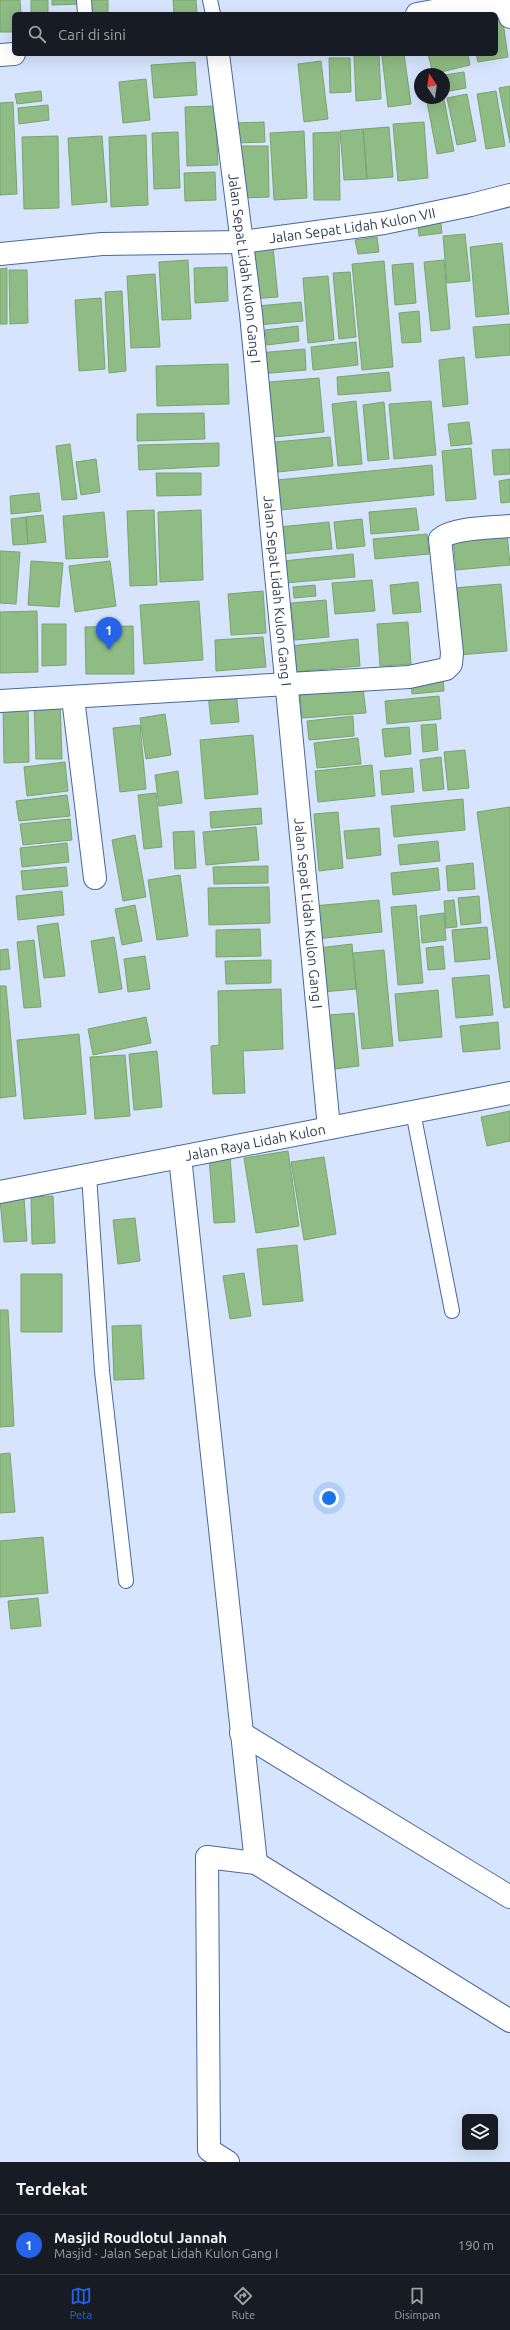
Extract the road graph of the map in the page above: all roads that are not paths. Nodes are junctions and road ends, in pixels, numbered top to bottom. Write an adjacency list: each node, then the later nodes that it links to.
1 (84, 0): 3 (lane)
2 (210, 0): 4 (lane)
3 (85, 12)
4 (212, 12)
5 (431, 12): 6 (street)
6 (510, 17)
7 (12, 54): 8 (street)
8 (0, 55)
9 (218, 56): 11 (street, Jalan Sepat Lidah Kulon Gang I)
10 (510, 194): 11 (street, Jalan Sepat Lidah Kulon VII)
11 (242, 242): 12 (street, Jalan Sepat Lidah Kulon VII); 14 (street, Jalan Sepat Lidah Kulon Gang I)
12 (0, 254)
13 (510, 526): 14 (street)
14 (286, 685): 15 (street); 20 (street, Jalan Sepat Lidah Kulon Gang I)
15 (73, 698): 16 (street); 17 (street)
16 (0, 701)
17 (95, 878)
18 (510, 1093): 19 (street, Jalan Raya Lidah Kulon)
19 (413, 1112): 20 (street, Jalan Raya Lidah Kulon); 24 (lane)
20 (329, 1128): 21 (street, Jalan Raya Lidah Kulon)
21 (180, 1157): 22 (street, Jalan Raya Lidah Kulon); 26 (street)
22 (89, 1175): 23 (street, Jalan Raya Lidah Kulon); 25 (lane)
23 (0, 1192)
24 (452, 1311)
25 (126, 1581)
26 (241, 1734): 27 (street); 28 (street)
27 (256, 1863): 29 (street); 30 (street)
28 (510, 1896)
29 (510, 2021)
30 (228, 2162)

